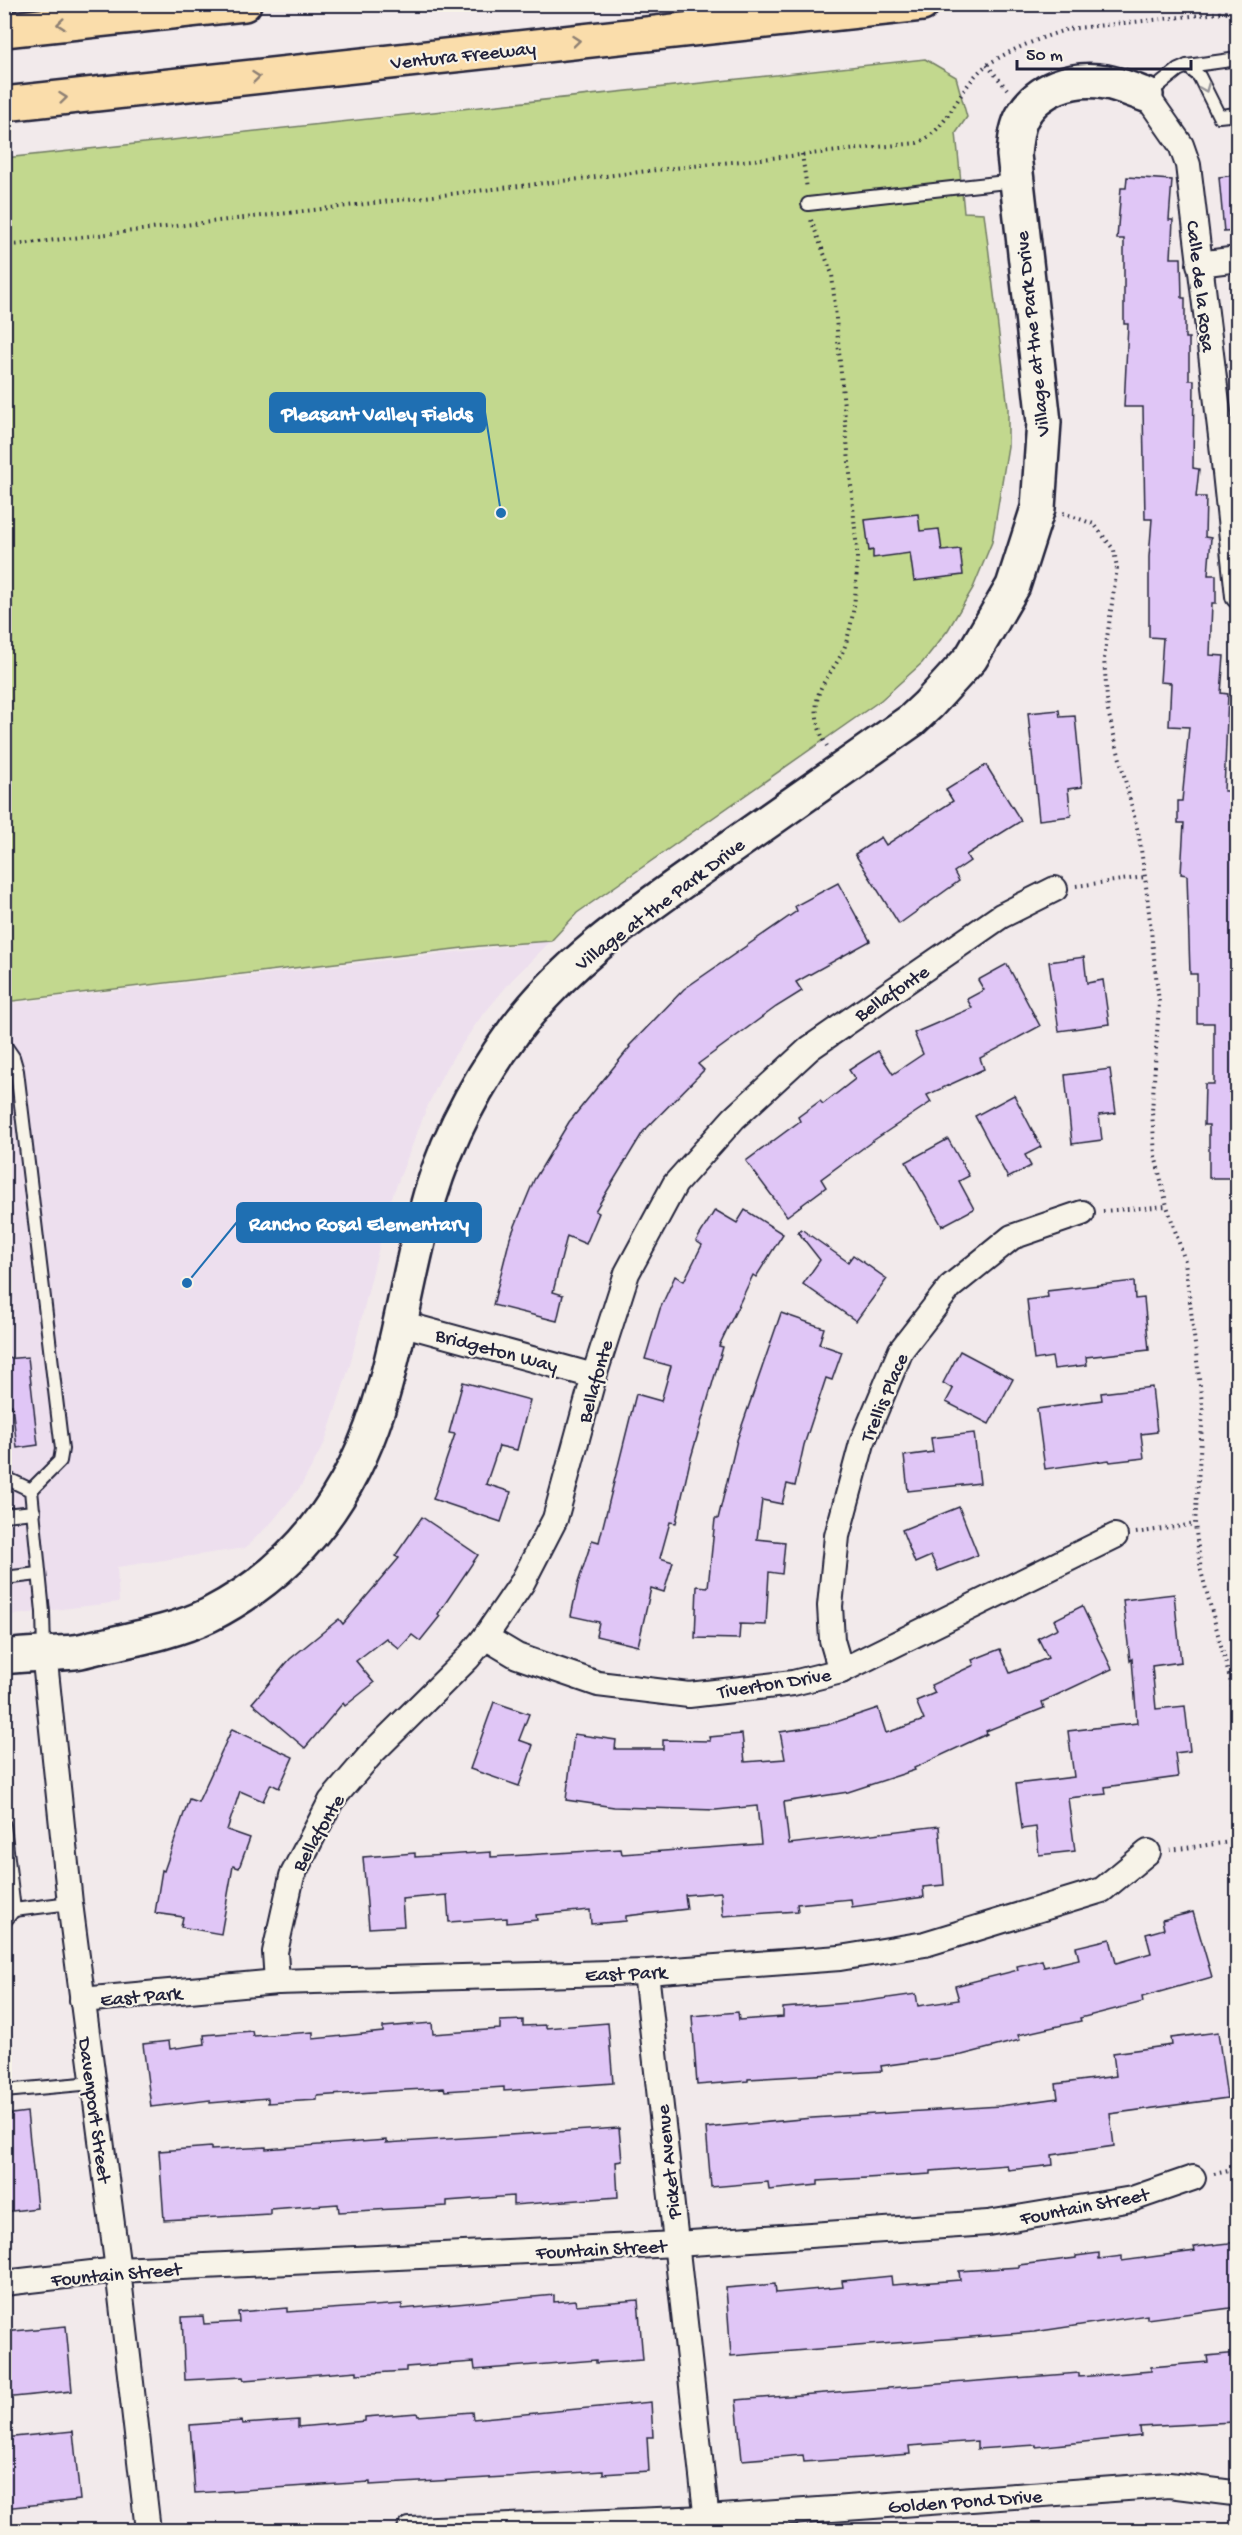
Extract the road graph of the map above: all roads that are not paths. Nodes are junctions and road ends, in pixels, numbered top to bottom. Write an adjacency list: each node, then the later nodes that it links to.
1 (244, 4): 3 (highway, one-way to 3)
2 (922, 4): 7 (highway, Ventura Freeway, one-way to 2)
3 (4, 30)
4 (1238, 59): 5 (lane)
5 (1188, 66): 6 (lane); 8 (lane, one-way to 8)
6 (1146, 95): 9 (street, Village at the Park Drive); 12 (street, Calle de la Rosa)
7 (4, 104)
8 (1238, 114)
9 (1015, 181): 10 (lane); 18 (street, Village at the Park Drive)
10 (808, 204)
11 (1238, 259): 12 (street)
12 (1198, 264): 13 (street, Calle de la Rosa)
13 (1230, 443): 14 (street, Calle de la Rosa)
14 (1238, 596)
15 (1055, 889): 19 (street, Bellafonte)
16 (4, 1044): 21 (lane)
17 (1082, 1213): 30 (street, Trellis Place)
18 (400, 1323): 19 (street, Bridgeton Way); 28 (street, Village at the Park Drive)
19 (594, 1376): 27 (street, Bellafonte)
20 (4, 1481): 21 (lane)
21 (31, 1490): 22 (lane)
22 (34, 1512): 23 (lane); 25 (lane)
23 (4, 1515)
24 (1114, 1536): 30 (street, Tiverton Drive)
25 (38, 1574): 26 (lane); 28 (lane)
26 (4, 1578)
27 (485, 1637): 30 (street, Tiverton Drive); 37 (street, Bellafonte)
28 (44, 1652): 29 (street, Village at the Park Drive); 33 (street, Davenport Street)
29 (4, 1657)
30 (842, 1671)
31 (4, 1825): 34 (lane)
32 (1148, 1852): 36 (street, East Park)
33 (70, 1903): 34 (lane); 38 (street, Davenport Street)
34 (14, 1910): 35 (lane)
35 (4, 1922)
36 (646, 1972): 37 (street, East Park); 42 (street, Picket Avenue)
37 (277, 1982): 38 (street, East Park)
38 (82, 2000): 39 (street, Davenport Street)
39 (93, 2083): 40 (lane); 43 (street, Davenport Street)
40 (4, 2091)
41 (1193, 2178): 42 (street, Fountain Street)
42 (676, 2244): 43 (street, Fountain Street); 46 (street, Picket Avenue)
43 (118, 2270): 44 (street, Fountain Street); 47 (street, Davenport Street)
44 (4, 2283)
45 (1233, 2493): 46 (street, Golden Pond Drive)
46 (708, 2524): 48 (street, Golden Pond Drive)
47 (148, 2530)
48 (410, 2530)

